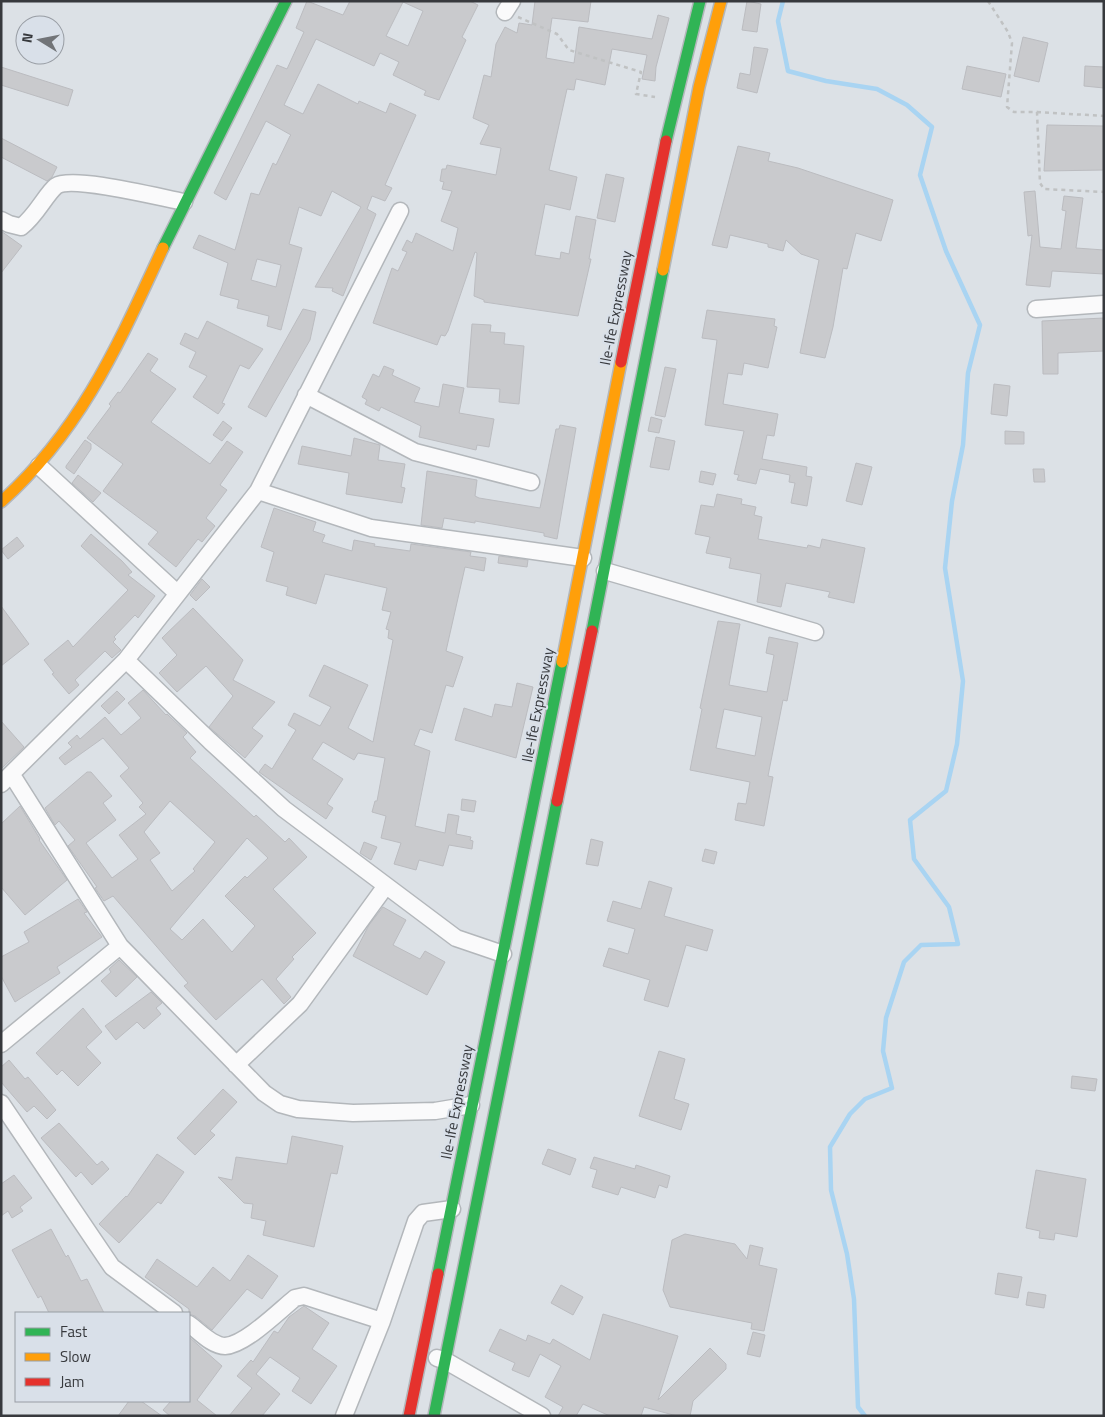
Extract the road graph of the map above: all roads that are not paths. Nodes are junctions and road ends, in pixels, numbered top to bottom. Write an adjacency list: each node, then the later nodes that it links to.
1 (286, 1): 4 (main road)
2 (700, 1): 14 (main road, Ile-Ife Expressway)
3 (721, 1): 15 (main road)
4 (184, 202): 6 (street); 10 (main road)
5 (400, 210): 9 (street)
6 (1, 220)
7 (1104, 304): 8 (street)
8 (1036, 309)
9 (306, 395): 11 (street); 12 (street)
10 (39, 466): 13 (main road); 16 (street)
11 (531, 482)
12 (258, 491): 14 (street); 16 (street)
13 (1, 502)
14 (583, 558): 20 (main road, Ile-Ife Expressway)
15 (605, 571): 17 (street); 21 (main road)
16 (177, 593): 18 (street)
17 (815, 632)
18 (126, 660): 19 (street); 22 (street)
19 (6, 779): 23 (street)
20 (529, 824): 21 (main road); 24 (main road, Ile-Ife Expressway)
21 (552, 826): 34 (main road)
22 (385, 887): 24 (street); 26 (street)
23 (120, 946): 25 (street); 26 (street)
24 (503, 954): 28 (main road, Ile-Ife Expressway)
25 (1, 1044)
26 (236, 1065): 28 (street)
27 (1, 1103): 30 (street)
28 (471, 1105): 29 (main road, Ile-Ife Expressway)
29 (452, 1209): 31 (street); 33 (main road, Ile-Ife Expressway)
30 (173, 1312)
31 (382, 1321): 32 (street); 35 (street)
32 (190, 1325)
33 (422, 1353): 34 (street); 36 (main road, Ile-Ife Expressway)
34 (446, 1361): 37 (main road); 38 (street)
35 (344, 1416)
36 (408, 1416)
37 (434, 1416)
38 (542, 1416)

